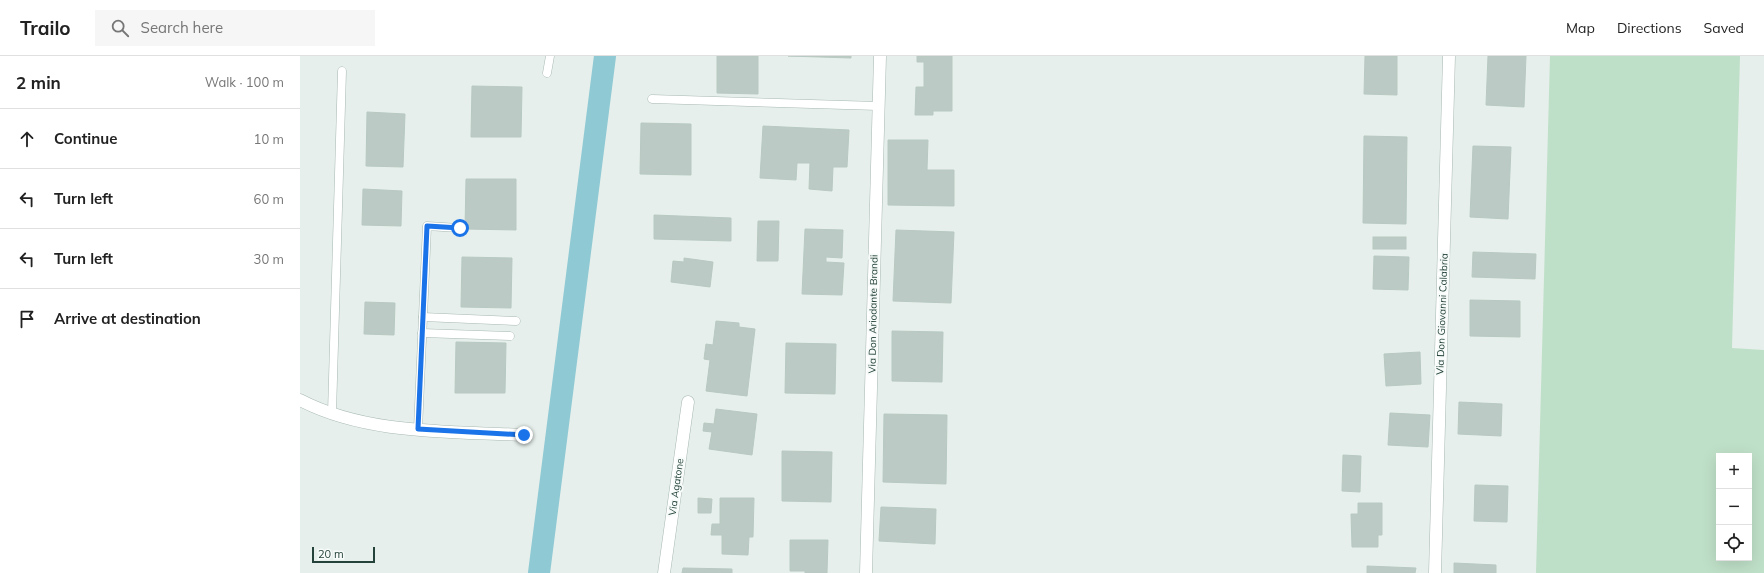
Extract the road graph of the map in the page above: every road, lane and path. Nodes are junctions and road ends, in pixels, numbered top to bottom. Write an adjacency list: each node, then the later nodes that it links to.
1 (550, 56): 5 (lane)
2 (880, 56): 7 (street, Via Don Ariodante Brandi)
3 (1450, 56): 20 (street, Via Don Giovanni Calabria)
4 (342, 71): 15 (lane)
5 (548, 73)
6 (652, 99): 7 (lane)
7 (878, 106): 19 (street, Via Don Ariodante Brandi)
8 (460, 228): 9 (lane)
9 (423, 317): 10 (lane); 11 (lane)
10 (516, 320)
11 (422, 333): 12 (lane); 16 (lane)
12 (510, 336)
13 (300, 400): 15 (street)
14 (688, 402): 18 (street, Via Agatone)
15 (332, 413): 16 (street)
16 (418, 429): 17 (street)
17 (524, 435)
18 (664, 573)
19 (866, 573)
20 (1435, 573)

